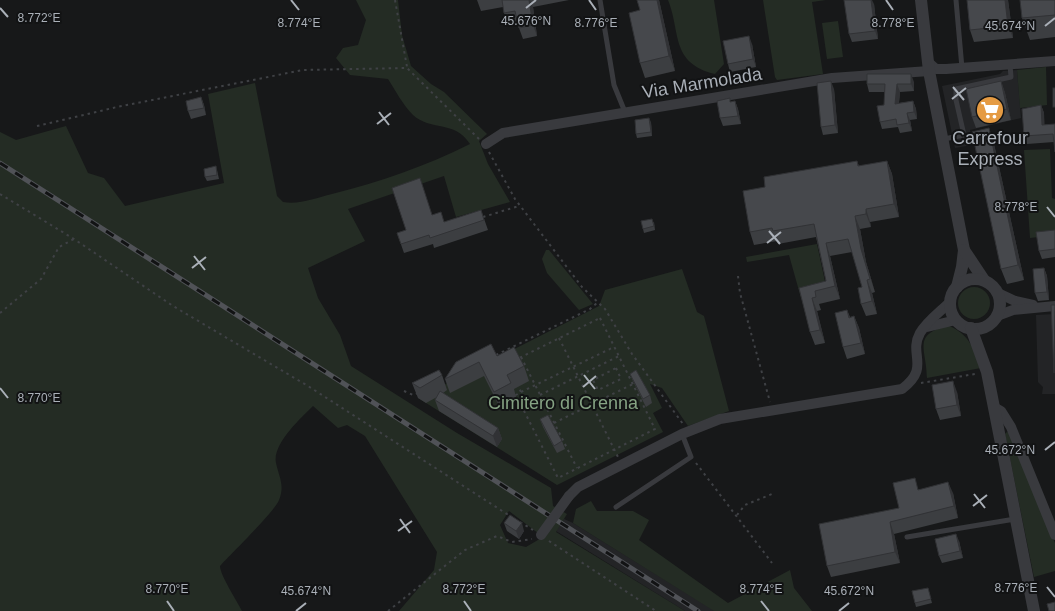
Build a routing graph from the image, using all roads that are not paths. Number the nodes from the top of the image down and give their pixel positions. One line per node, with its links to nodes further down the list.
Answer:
1 (600, 0): 9 (lane)
2 (921, 0): 8 (street)
3 (956, 0): 6 (lane)
4 (1055, 61): 5 (street)
5 (1010, 65): 6 (street); 10 (lane)
6 (962, 68): 7 (street)
7 (946, 70): 8 (street); 8 (street)
8 (929, 71): 9 (street, Via Marmolada); 10 (street)
9 (625, 112): 11 (street, Via Marmolada)
10 (942, 140): 12 (street)
11 (486, 144)
12 (964, 250): 13 (street); 14 (street)
13 (984, 280): 14 (street); 15 (street)
14 (957, 287): 16 (street)
15 (998, 292): 17 (street); 20 (street)
16 (950, 302): 19 (street); 21 (street)
17 (1039, 306): 18 (street); 20 (street)
18 (1055, 306)
19 (956, 320): 21 (street); 22 (street)
20 (993, 320): 22 (street); 23 (street)
21 (924, 328): 25 (street)
22 (971, 328): 23 (street)
23 (988, 372): 24 (street)
24 (994, 407): 27 (street); 29 (street)
25 (684, 433): 26 (lane); 28 (street, bridge)
26 (616, 507)
27 (1015, 519): 30 (lane); 31 (street)
28 (541, 535)
29 (1055, 535)
30 (907, 538)
31 (1034, 611)

